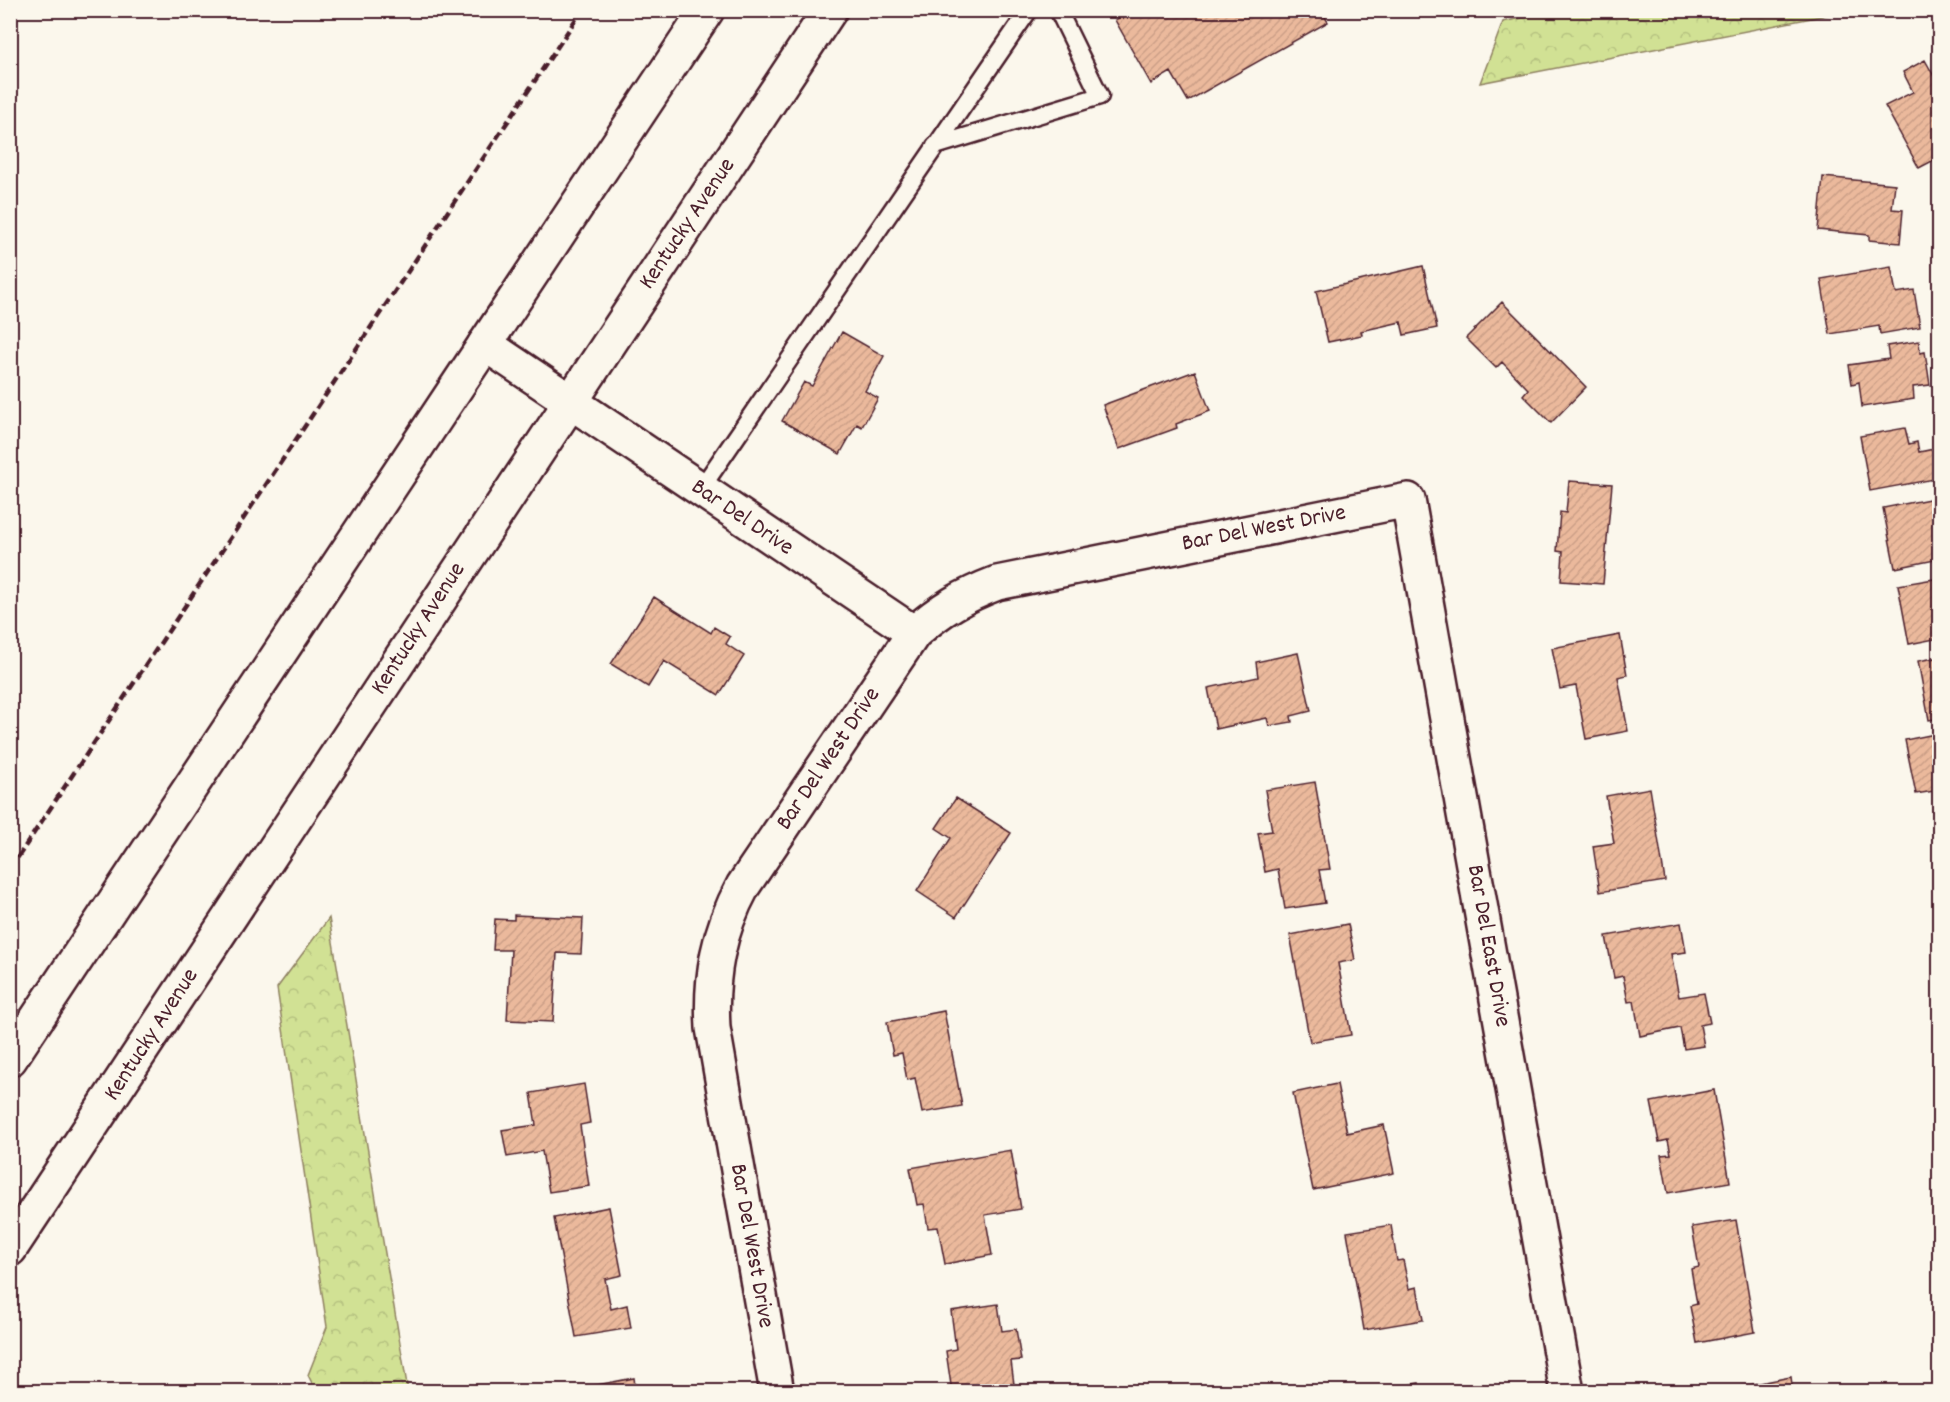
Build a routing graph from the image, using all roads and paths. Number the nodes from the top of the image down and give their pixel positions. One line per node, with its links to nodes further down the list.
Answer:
1 (707, 10): 6 (street)
2 (830, 10): 7 (street, Kentucky Avenue)
3 (1029, 10): 5 (lane)
4 (1058, 10): 5 (lane)
5 (935, 146): 8 (lane)
6 (485, 345): 7 (street); 11 (street)
7 (570, 402): 8 (street, Bar Del Drive); 12 (street, Kentucky Avenue)
8 (700, 490): 10 (street, Bar Del Drive)
9 (1408, 500): 10 (street, Bar Del West Drive); 14 (street, Bar Del East Drive)
10 (914, 633): 13 (street, Bar Del West Drive)
11 (10, 1059)
12 (10, 1249)
13 (777, 1392)
14 (1567, 1392)

